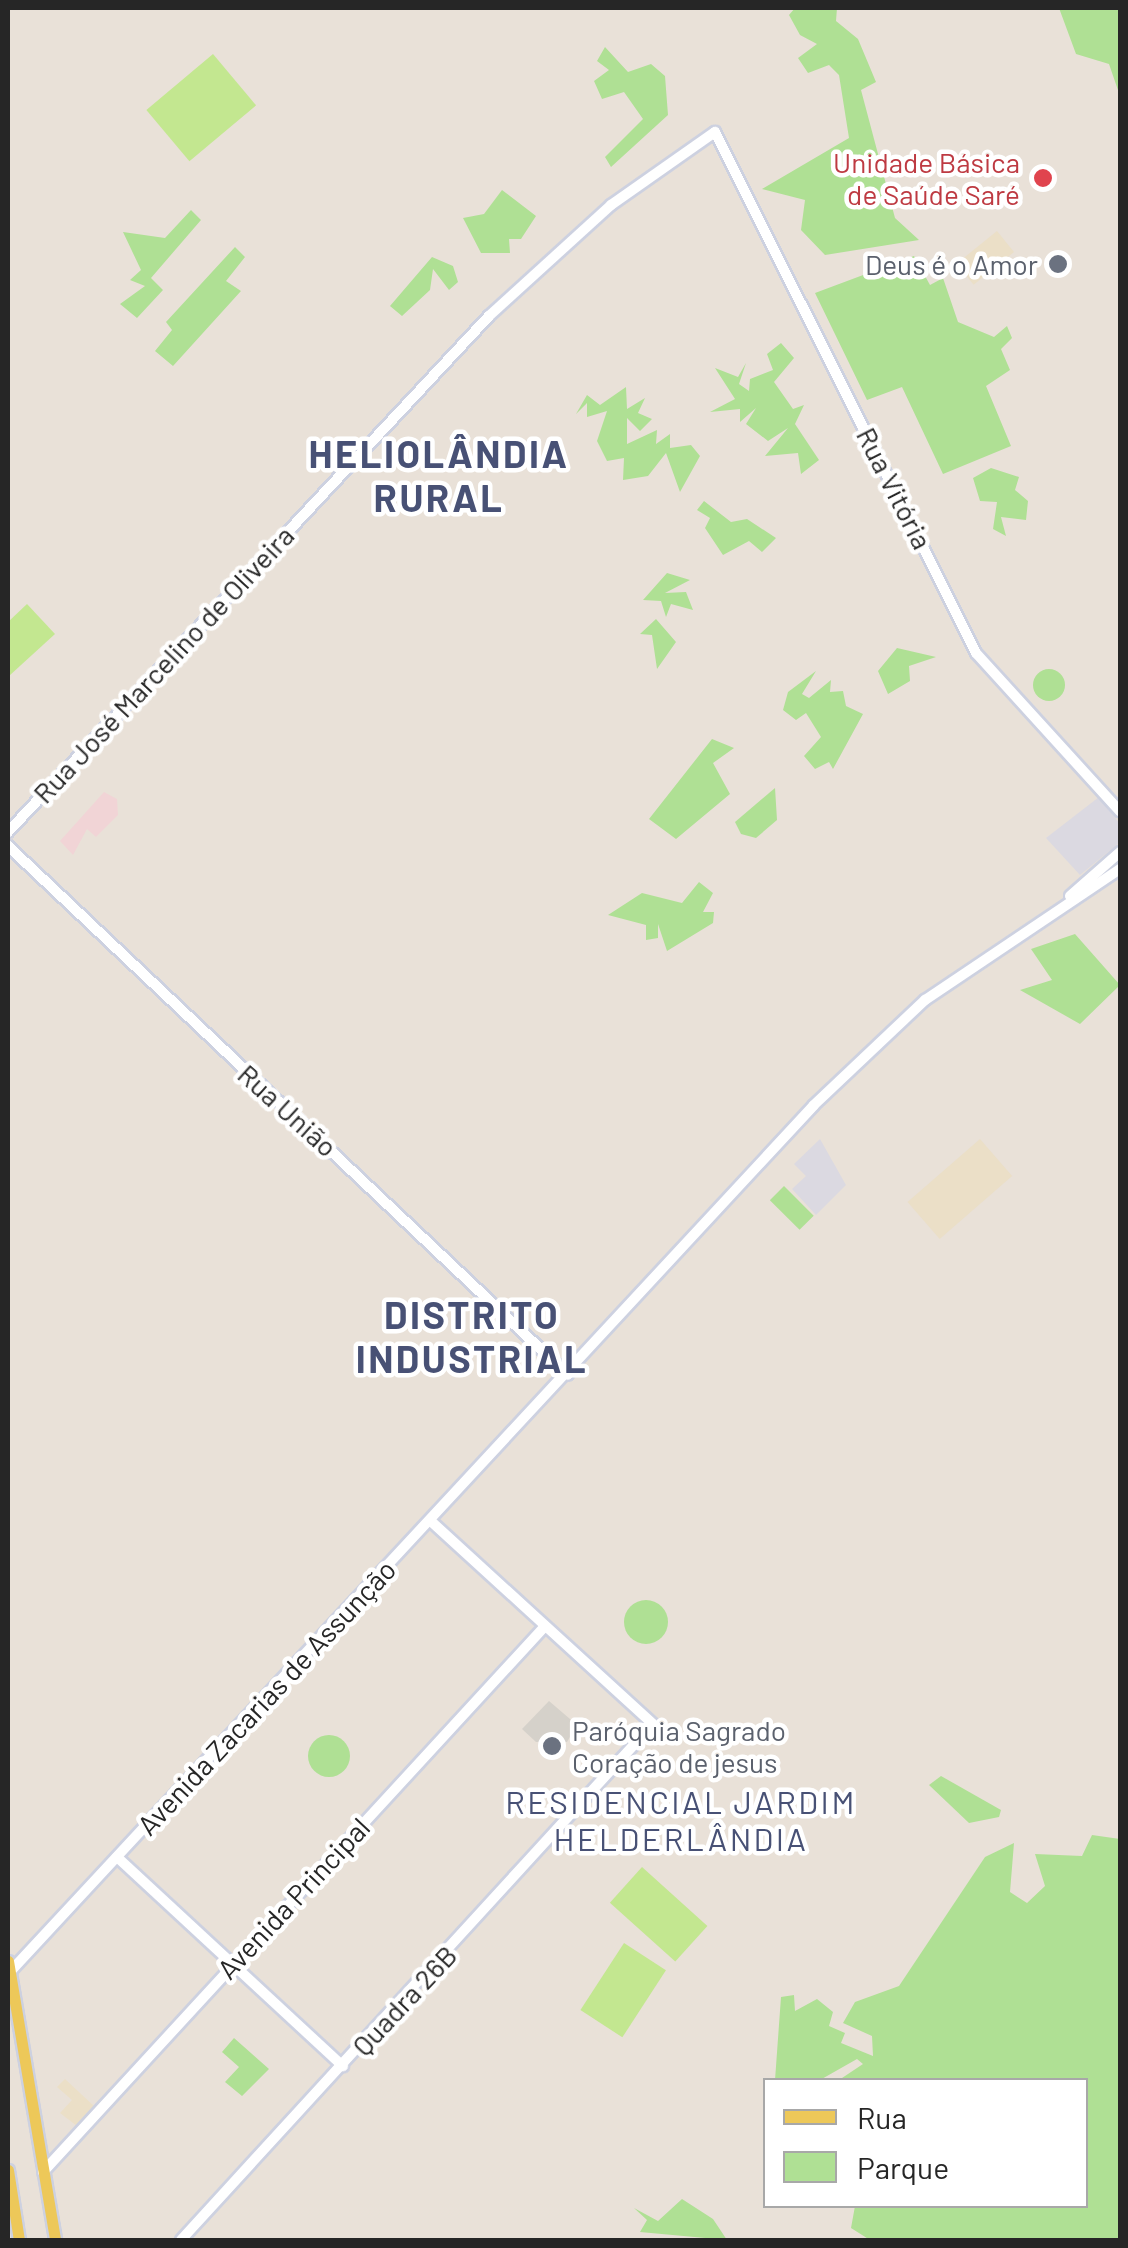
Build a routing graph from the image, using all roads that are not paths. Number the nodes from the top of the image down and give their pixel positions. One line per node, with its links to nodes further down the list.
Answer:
1 (715, 132): 2 (street, Rua Vitória); 3 (street, Rua José Marcelino de Oliveira)
2 (1120, 811)
3 (8, 832)
4 (8, 846): 8 (street, Rua União)
5 (1120, 852): 7 (street)
6 (1120, 869): 7 (street)
7 (1047, 916): 8 (street, Avenida Zacarias de Assunção)
8 (568, 1375): 9 (street, Avenida Zacarias de Assunção)
9 (431, 1521): 10 (street); 11 (street, Avenida Zacarias de Assunção)
10 (544, 1626): 12 (street, Avenida Principal); 14 (street, Quadra 26B)
11 (118, 1857): 12 (street); 13 (street, Avenida Zacarias de Assunção)
12 (233, 1961): 14 (street); 16 (street, Avenida Principal)
13 (8, 1969): 16 (main road)
14 (343, 2066): 19 (street, Quadra 26B)
15 (8, 2170): 17 (main road)
16 (44, 2172): 18 (main road)
17 (20, 2240)
18 (55, 2240)
19 (181, 2240)

